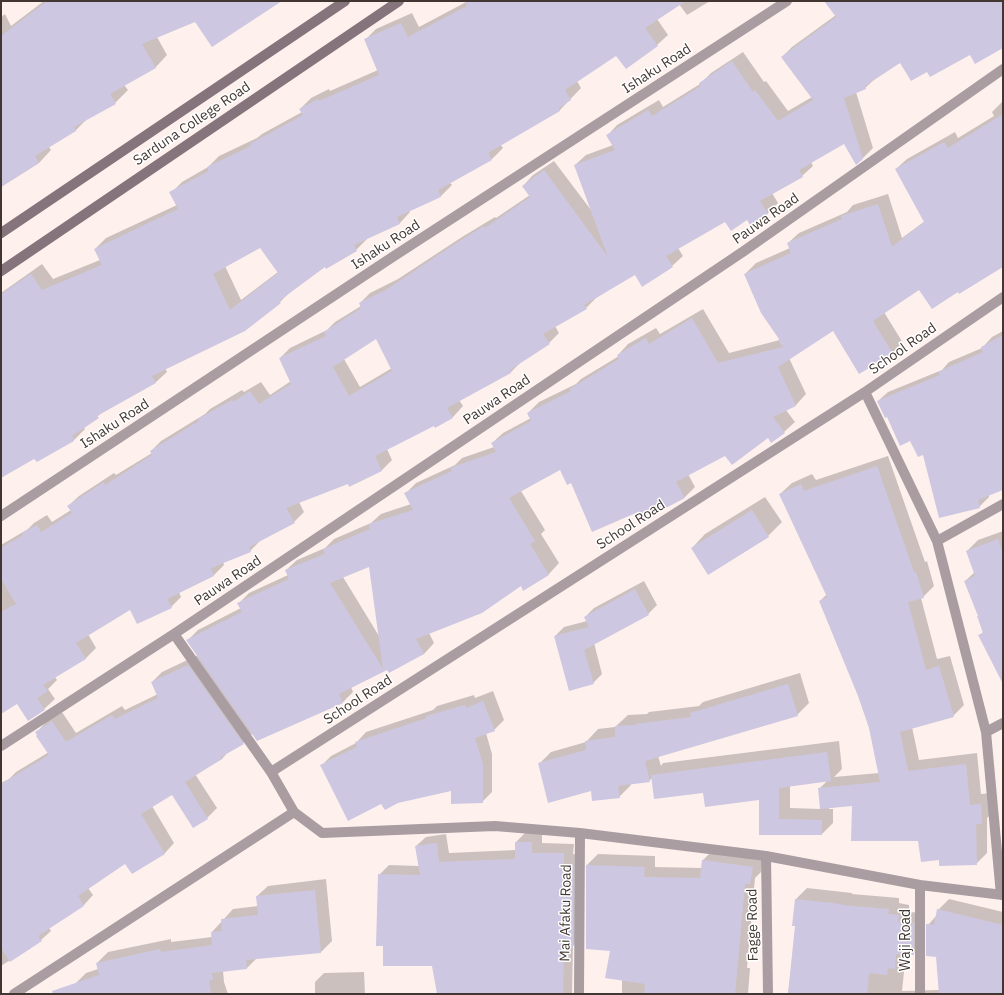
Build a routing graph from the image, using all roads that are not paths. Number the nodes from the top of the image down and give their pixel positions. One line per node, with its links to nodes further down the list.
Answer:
1 (345, 1): 5 (street, Sarduna College Road)
2 (399, 1): 6 (street, Sarduna College Road)
3 (787, 1): 10 (street, Ishaku Road)
4 (1003, 69): 12 (street, Pauwa Road)
5 (1, 233)
6 (1, 271)
7 (1003, 297): 8 (street, School Road)
8 (865, 392): 11 (street); 16 (street, School Road)
9 (1003, 504): 11 (street)
10 (1, 516)
11 (937, 541): 14 (street)
12 (174, 634): 15 (street, Pauwa Road); 16 (street)
13 (1003, 723): 14 (street)
14 (986, 732): 21 (street)
15 (1, 746)
16 (272, 772): 17 (street)
17 (294, 812): 18 (street); 22 (street)
18 (580, 833): 19 (street); 23 (street, Mai Afaku Road)
19 (766, 856): 20 (street); 24 (street, Fagge Road)
20 (920, 885): 21 (street); 25 (street, Waji Road)
21 (1002, 895)
22 (18, 993)
23 (579, 994)
24 (768, 994)
25 (920, 994)

